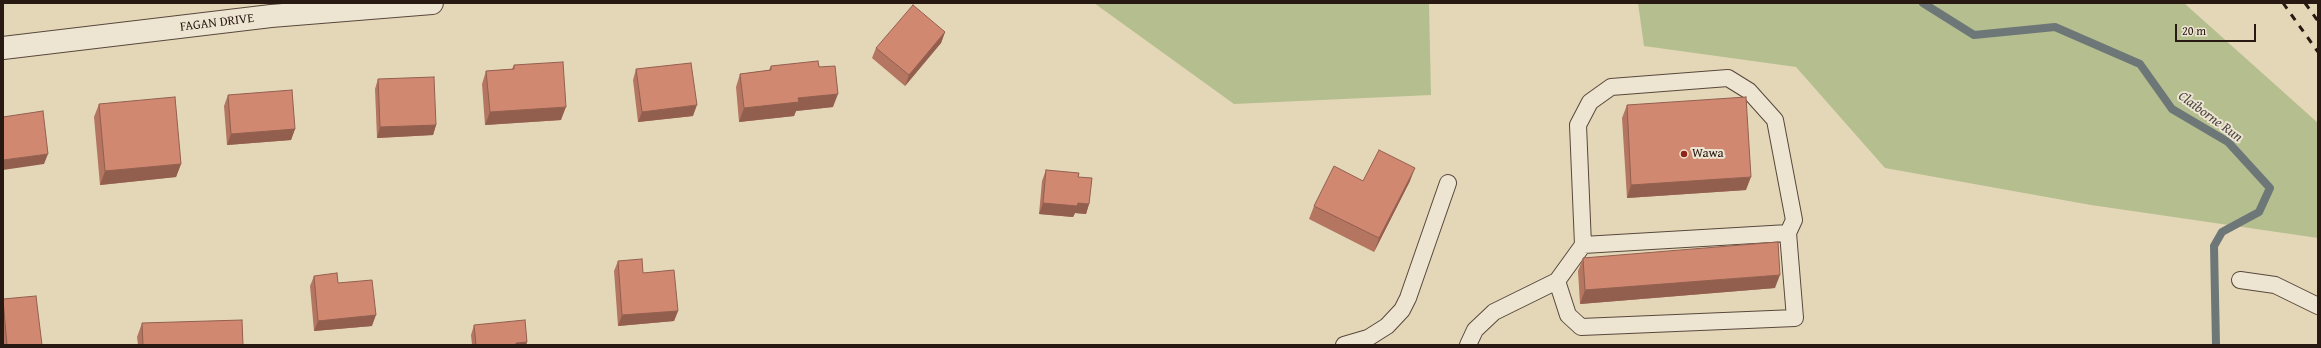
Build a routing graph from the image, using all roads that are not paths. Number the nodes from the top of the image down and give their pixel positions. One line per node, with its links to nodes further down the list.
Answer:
1 (432, 3): 2 (street, FAGAN DRIVE)
2 (367, 6): 3 (street, FAGAN DRIVE)
3 (3, 48)
4 (1448, 183): 10 (lane)
5 (1788, 233): 6 (lane); 6 (lane); 8 (lane)
6 (1583, 245): 8 (lane)
7 (2240, 280): 9 (lane)
8 (1557, 281): 11 (lane)
9 (2318, 306)
10 (1344, 345)
11 (1468, 345)

